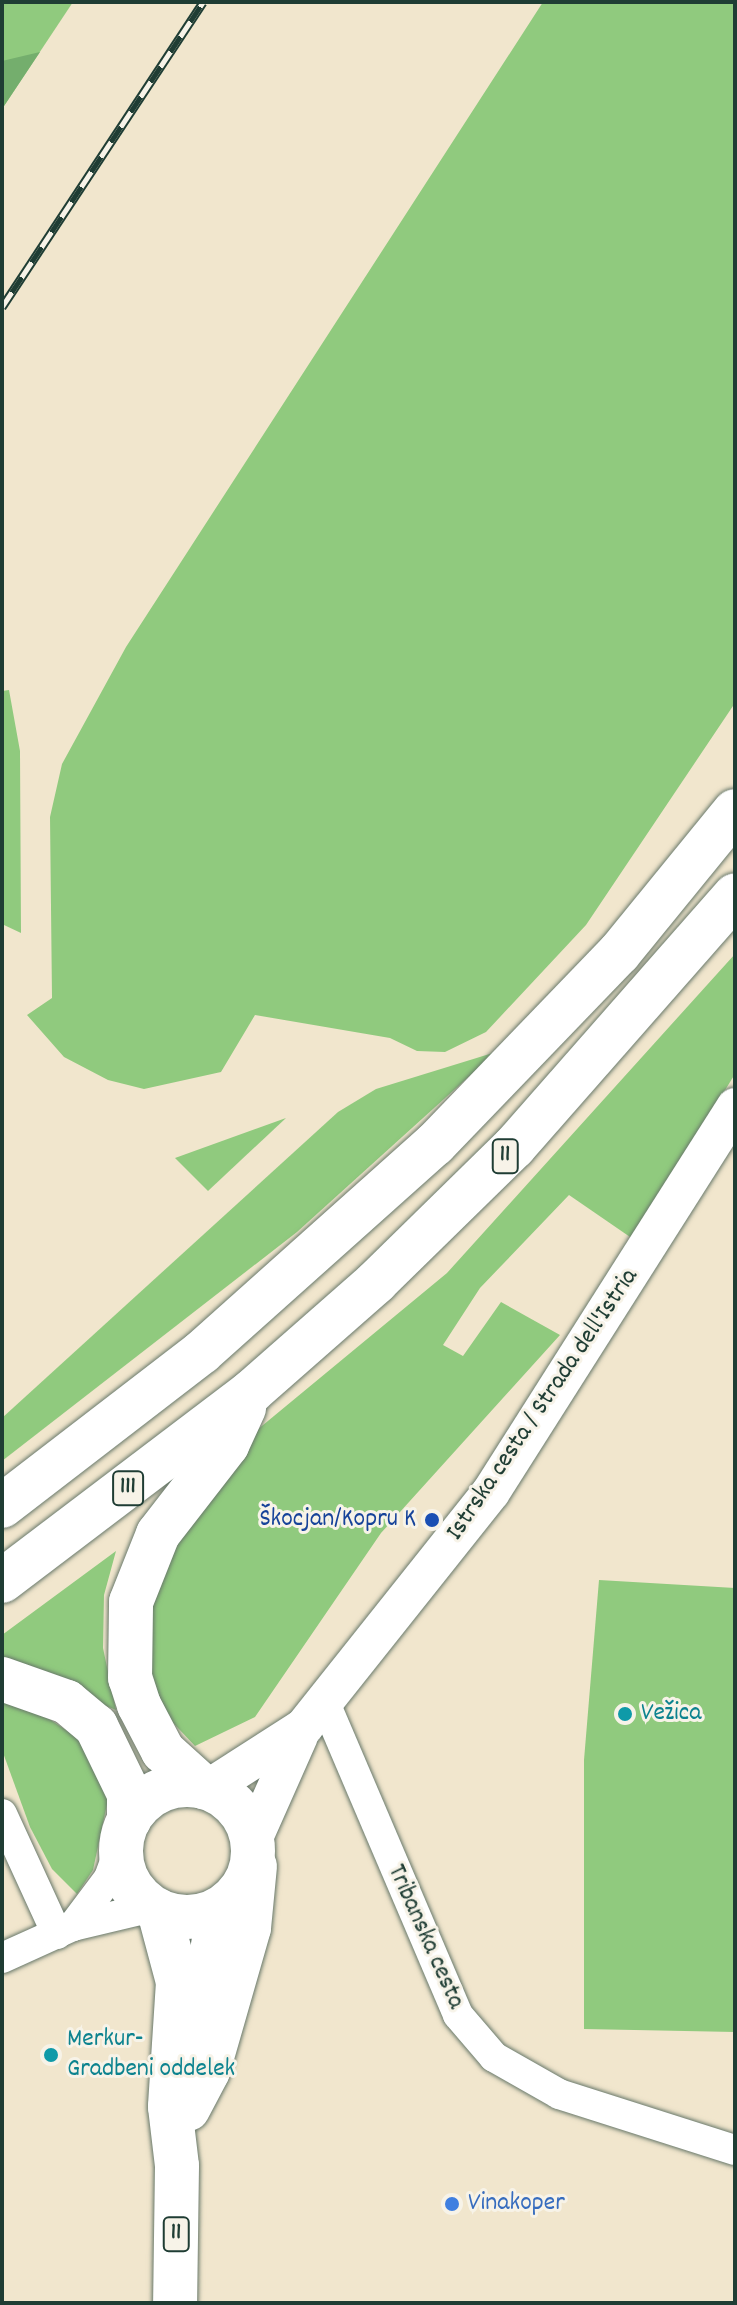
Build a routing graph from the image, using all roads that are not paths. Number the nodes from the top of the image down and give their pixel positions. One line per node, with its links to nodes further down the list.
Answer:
1 (735, 811): 5 (main road, 11)
2 (735, 895): 4 (main road, 11)
3 (735, 1107): 8 (street, Istrska cesta / Strada dell'Istria)
4 (251, 1392): 6 (main road, 111); 9 (main road)
5 (2, 1506)
6 (2, 1581)
7 (2, 1679): 11 (main road)
8 (314, 1715): 9 (street); 12 (street); 18 (street, Tribanska cesta)
9 (206, 1787): 11 (main road); 12 (main road)
10 (2, 1814): 15 (street)
11 (125, 1832): 13 (main road, 11); 15 (street)
12 (252, 1849): 14 (main road); 17 (main road)
13 (155, 1909): 14 (main road); 15 (street); 19 (main road, 11)
14 (219, 1909): 17 (main road, 11)
15 (65, 1930): 16 (street)
16 (2, 1958)
17 (188, 2109): 19 (main road, 11)
18 (735, 2150)
19 (177, 2166): 20 (main road, 11)
20 (175, 2303)

